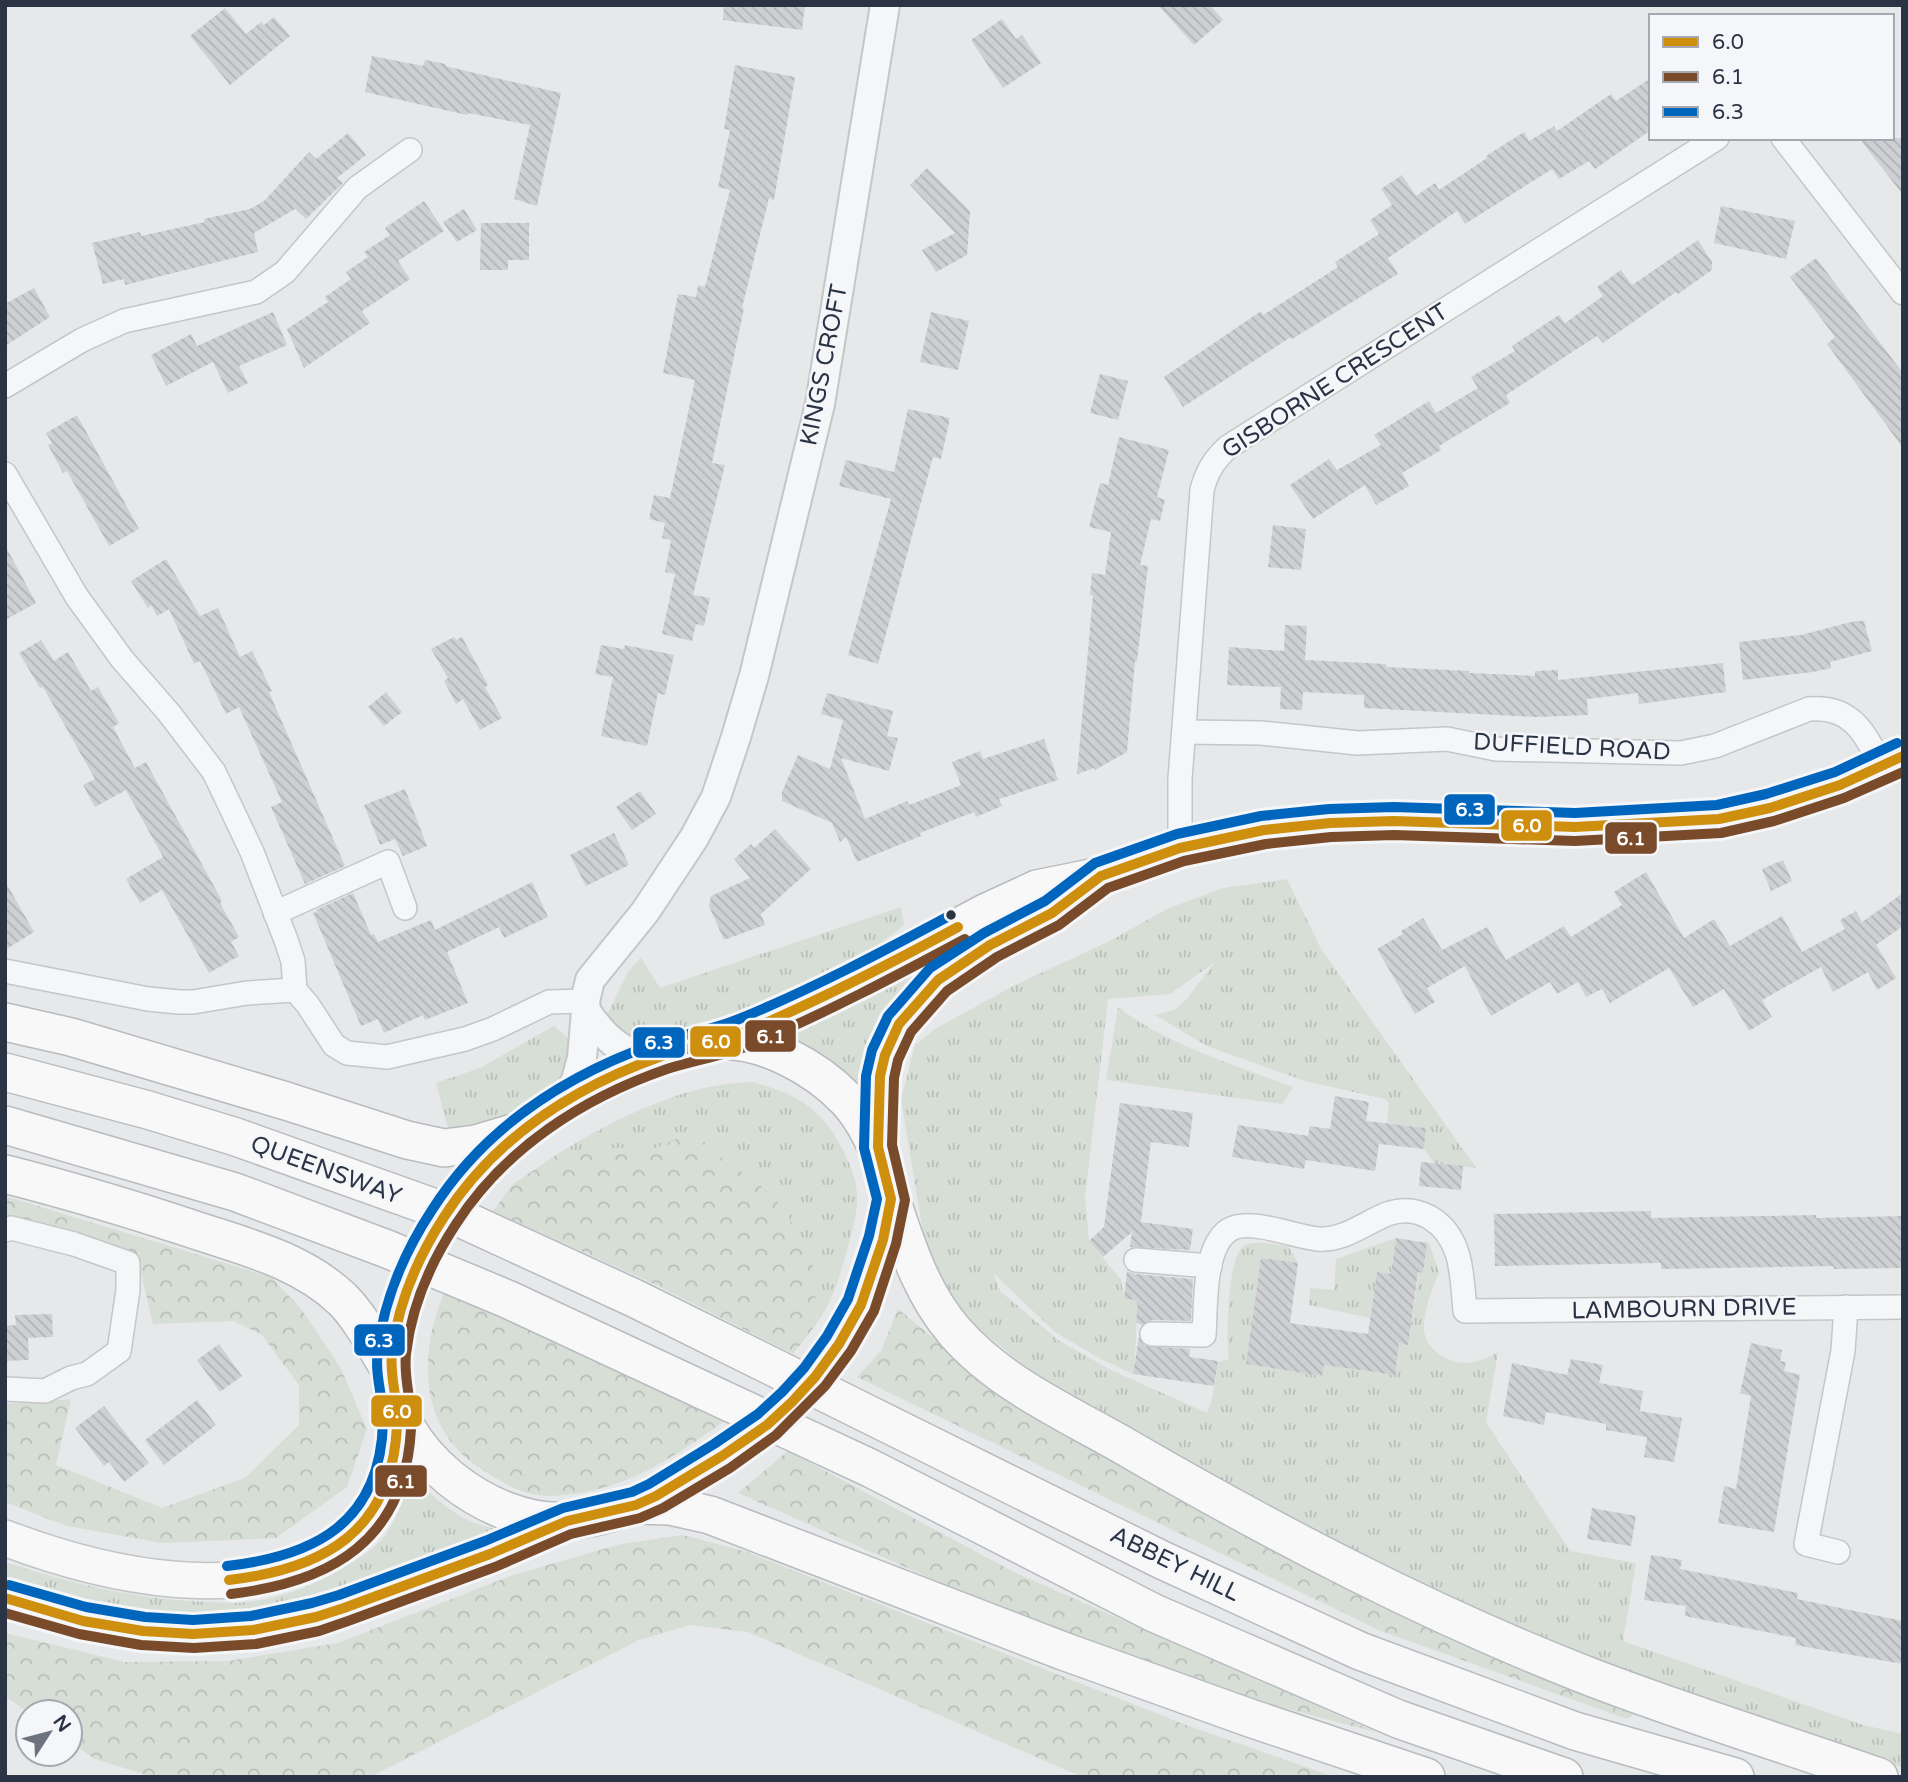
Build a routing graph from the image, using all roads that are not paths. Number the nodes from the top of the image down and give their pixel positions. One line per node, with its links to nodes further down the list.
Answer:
1 (885, 5): 16 (street, KINGS CROFT)
2 (1714, 140): 8 (street, GISBORNE CRESCENT)
3 (1785, 140): 5 (street)
4 (410, 150): 6 (street)
5 (1903, 293)
6 (5, 386)
7 (5, 474): 13 (street)
8 (1184, 732): 9 (street, DUFFIELD ROAD); 10 (street, GISBORNE CRESCENT)
9 (1892, 761): 10 (highway, DUFFIELD ROAD)
10 (1180, 848): 11 (highway, DUFFIELD ROAD)
11 (1101, 876): 18 (highway, DUFFIELD ROAD); 24 (highway, DUFFIELD ROAD)
12 (405, 908): 13 (street)
13 (275, 913): 15 (street)
14 (5, 971): 15 (street)
15 (295, 990): 16 (street)
16 (585, 1006): 19 (street); 21 (street, KINGS CROFT)
17 (5, 1022): 23 (highway)
18 (719, 1041): 19 (highway); 24 (highway)
19 (651, 1060): 21 (highway)
20 (5, 1072): 30 (highway, QUEENSWAY)
21 (565, 1101): 23 (highway)
22 (5, 1125): 42 (highway, ABBEY HILL)
23 (517, 1132): 34 (highway, bridge)
24 (878, 1147): 26 (highway)
25 (5, 1174): 34 (highway)
26 (891, 1199): 36 (highway, bridge); 44 (highway)
27 (5, 1230): 35 (street)
28 (1136, 1260): 29 (street)
29 (1209, 1266): 31 (street, LAMBOURN DRIVE); 33 (street)
30 (636, 1299): 43 (highway, ABBEY HILL)
31 (1846, 1307): 32 (street, LAMBOURN DRIVE); 39 (street)
32 (1903, 1307)
33 (1152, 1334)
34 (393, 1386): 37 (highway); 38 (main road)
35 (5, 1389)
36 (636, 1505): 37 (highway); 41 (highway)
37 (567, 1521): 40 (main road)
38 (5, 1538)
39 (1838, 1552)
40 (5, 1598)
41 (1426, 1777)
42 (1564, 1777)
43 (1735, 1777)
44 (1879, 1777)

